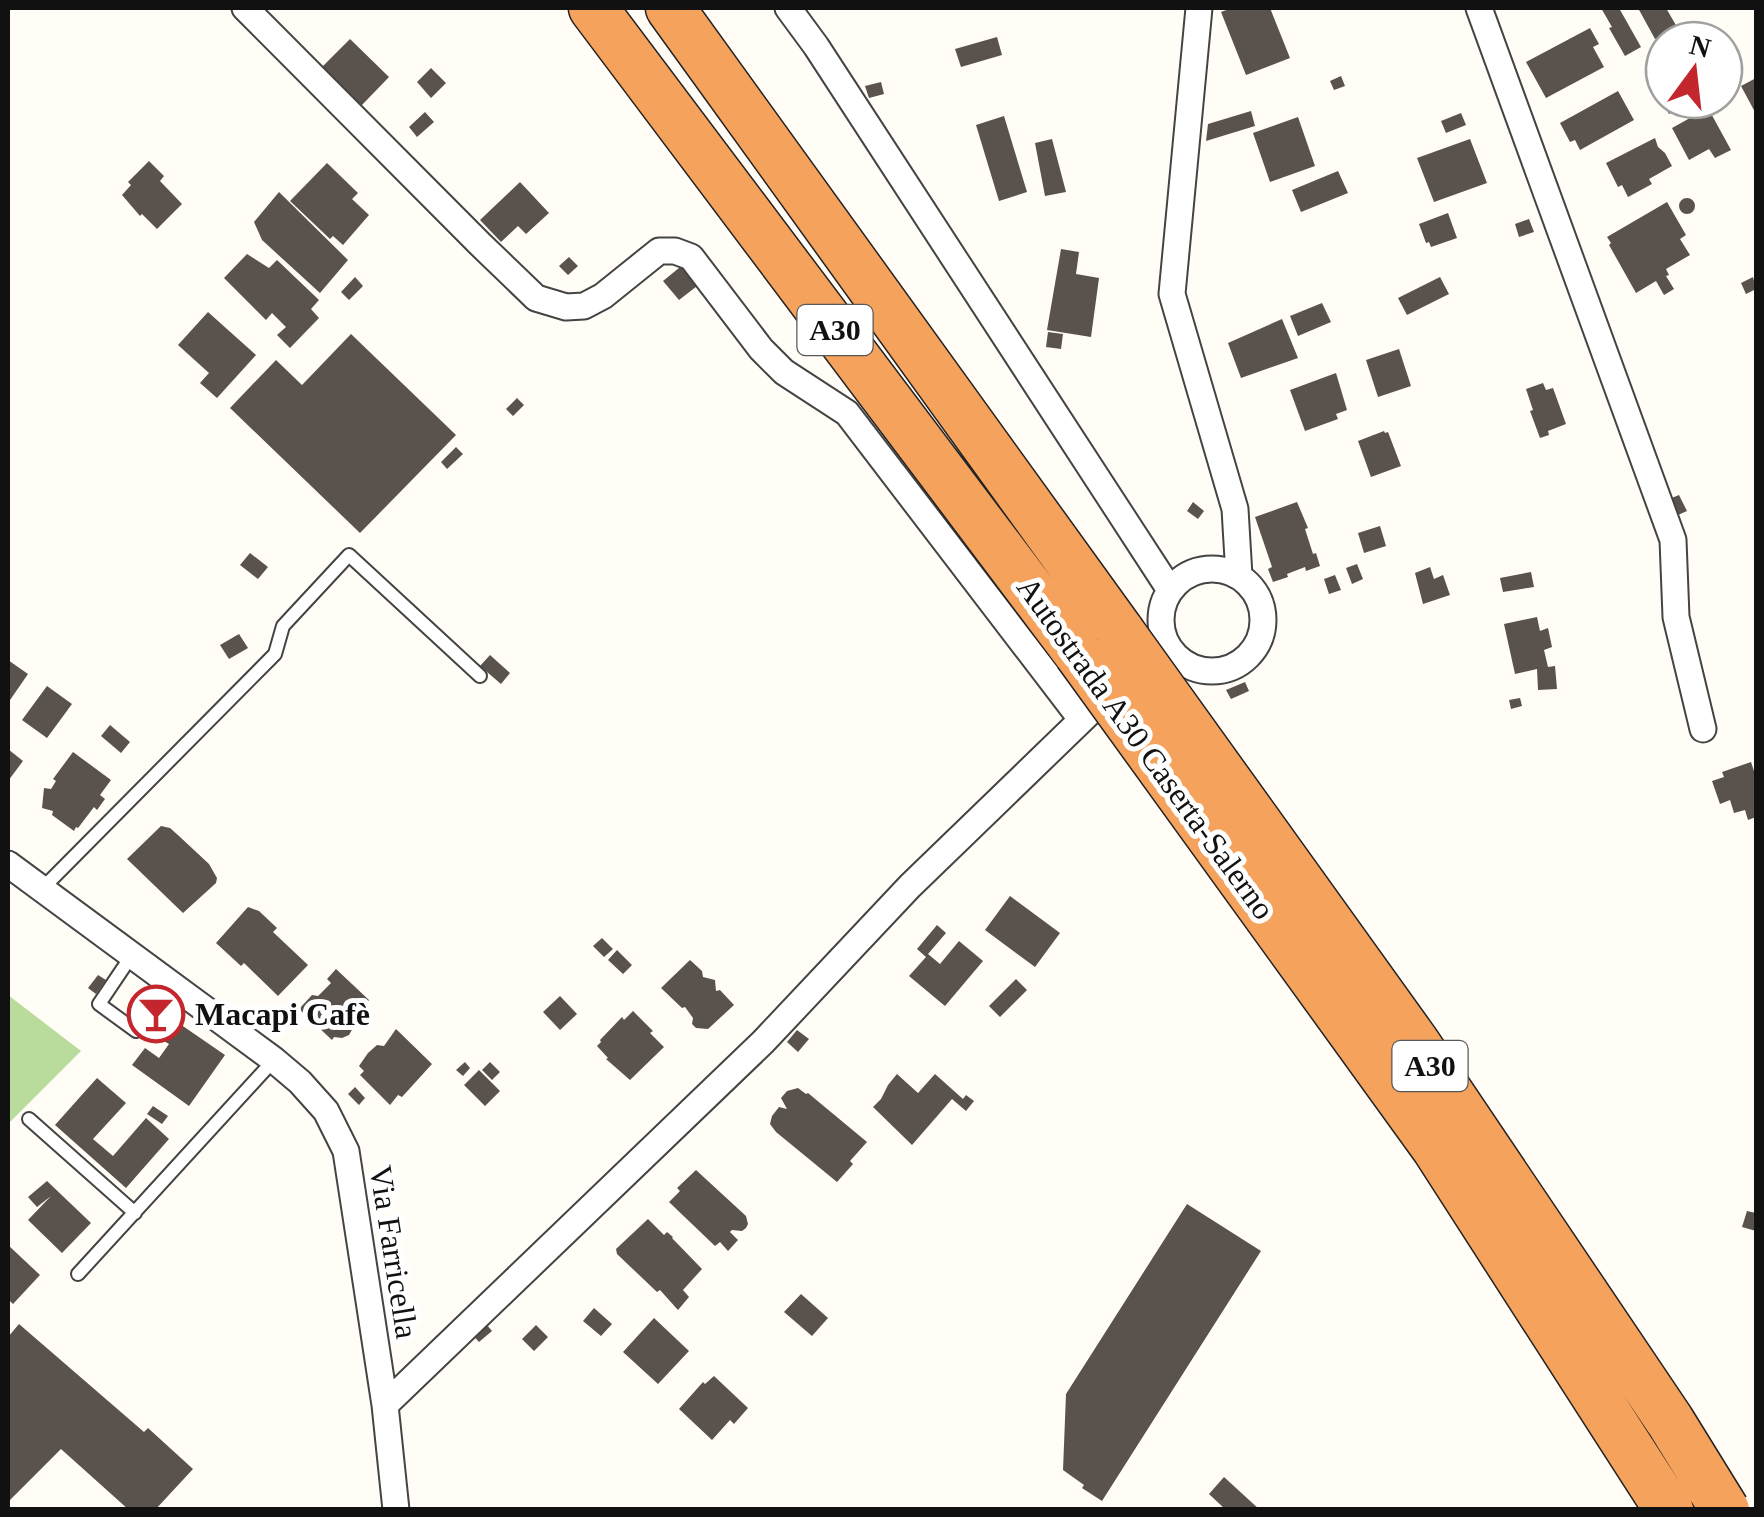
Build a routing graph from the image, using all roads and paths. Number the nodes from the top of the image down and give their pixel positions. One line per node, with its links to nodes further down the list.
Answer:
1 (245, 8): 11 (street)
2 (593, 8): 23 (highway, Autostrada A30 Caserta-Salerno / A30, bridge)
3 (670, 8): 24 (highway, Autostrada A30 Caserta-Salerno / A30, bridge)
4 (788, 8): 8 (street)
5 (1198, 8): 7 (street)
6 (1478, 8): 12 (street)
7 (1240, 576): 8 (street); 9 (street)
8 (1170, 590): 9 (street)
9 (1171, 650): 11 (street)
10 (480, 676): 14 (lane)
11 (1081, 719): 21 (street)
12 (1703, 729)
13 (8, 864): 14 (street, Via Farricella)
14 (42, 889): 15 (street, Via Farricella)
15 (132, 955): 16 (lane); 17 (street, Via Farricella)
16 (136, 1031)
17 (274, 1060): 19 (lane); 21 (street, Via Farricella)
18 (30, 1118): 19 (lane)
19 (135, 1213): 20 (lane)
20 (78, 1274)
21 (384, 1405): 22 (street, Via Farricella)
22 (396, 1510)
23 (1669, 1510)
24 (1725, 1510)

